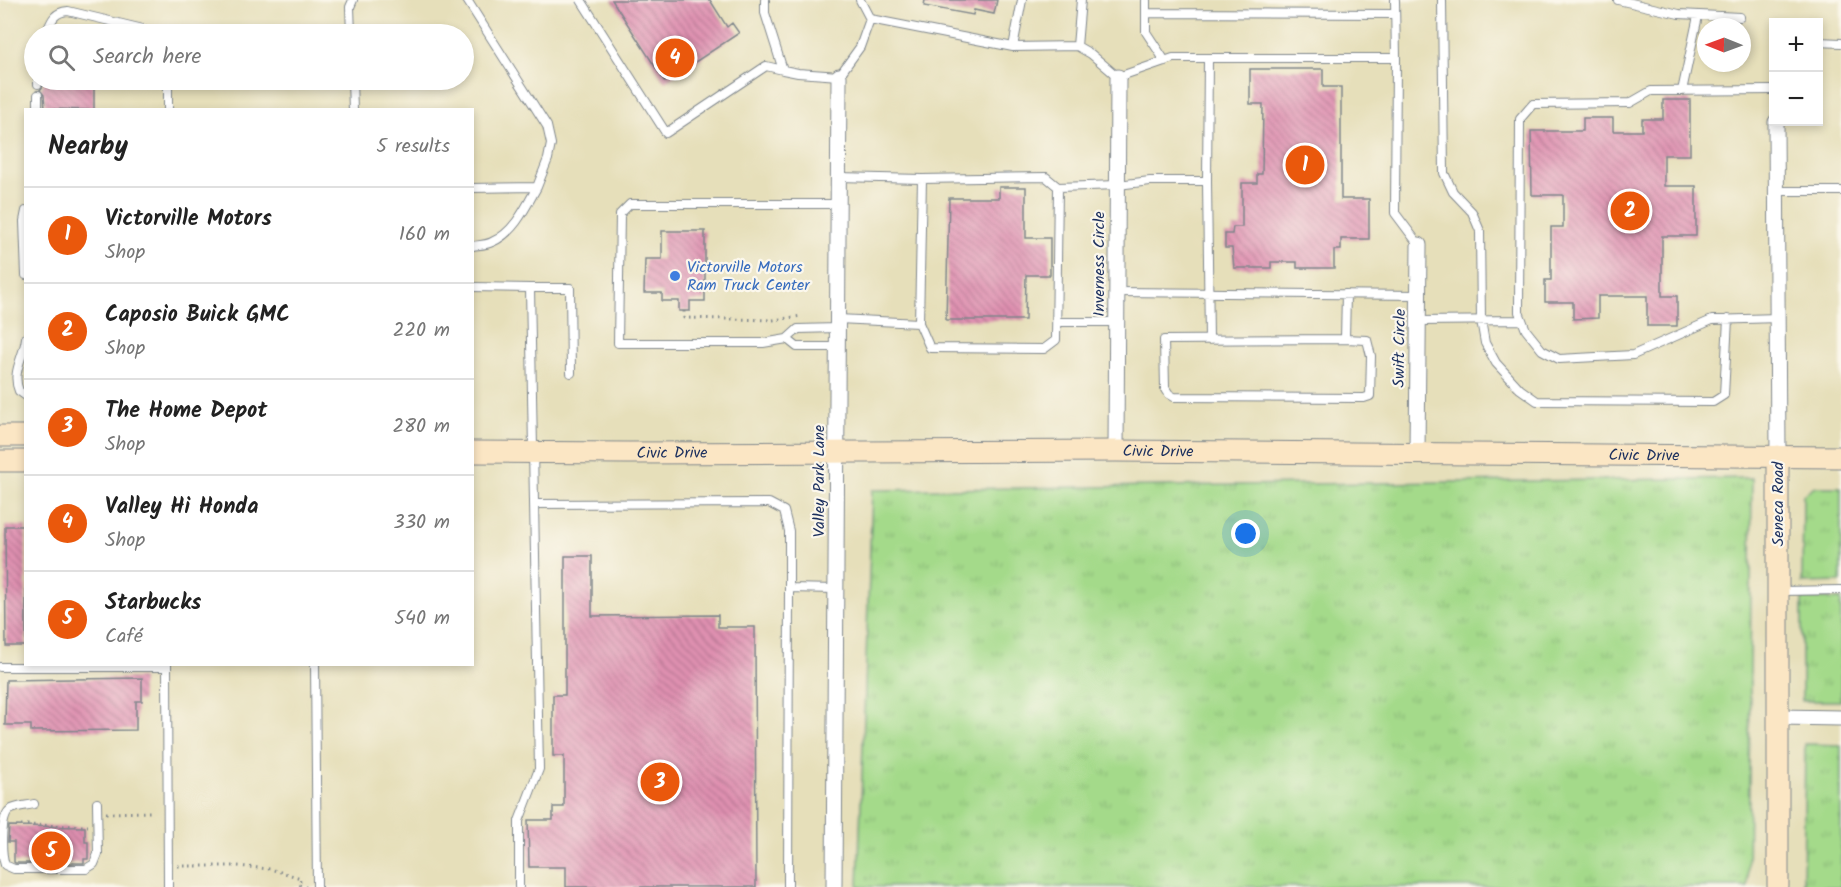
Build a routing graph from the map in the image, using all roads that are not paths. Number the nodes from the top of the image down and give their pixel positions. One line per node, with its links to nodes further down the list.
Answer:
1 (353, 0): 21 (lane)
2 (467, 0): 45 (lane)
3 (580, 0): 29 (lane)
4 (756, 0): 13 (lane)
5 (765, 0): 13 (lane)
6 (860, 0): 18 (lane)
7 (1022, 0): 25 (lane)
8 (1081, 0): 24 (lane)
9 (1146, 0): 14 (lane)
10 (1395, 0): 15 (lane)
11 (1442, 0): 61 (lane)
12 (1618, 0): 16 (lane)
13 (765, 13): 29 (lane)
14 (1146, 13): 15 (lane); 28 (lane)
15 (1395, 14): 27 (lane)
16 (1698, 16): 17 (lane); 35 (lane)
17 (1740, 17)
18 (870, 19): 25 (lane); 30 (lane)
19 (51, 24): 20 (lane)
20 (122, 24)
21 (351, 24)
22 (1823, 42): 23 (lane)
23 (1841, 43)
24 (1077, 46): 25 (lane); 31 (lane)
25 (1013, 47)
26 (1208, 58): 27 (lane); 28 (lane); 43 (lane)
27 (1396, 58): 51 (lane)
28 (1165, 61): 31 (lane)
29 (783, 70): 30 (lane)
30 (839, 76): 41 (street, Valley Park Lane)
31 (1118, 77): 44 (street, Inverness Circle)
32 (168, 90): 38 (lane)
33 (352, 90): 39 (lane)
34 (1769, 90): 35 (lane)
35 (1682, 91): 62 (lane)
36 (38, 95): 37 (lane)
37 (39, 108)
38 (168, 108)
39 (353, 108)
40 (1776, 126): 48 (street, Seneca Road)
41 (838, 177): 42 (lane); 50 (street, Valley Park Lane)
42 (922, 178): 46 (lane); 66 (lane)
43 (1207, 181): 44 (lane); 56 (lane)
44 (1118, 185): 46 (lane); 55 (street, Inverness Circle)
45 (537, 187): 47 (lane); 52 (lane)
46 (1058, 187): 64 (lane)
47 (474, 188)
48 (1777, 191): 49 (lane); 59 (street, Seneca Road)
49 (1841, 191)
50 (838, 204): 67 (street, Valley Park Lane); 68 (lane)
51 (1419, 245): 58 (street, Swift Circle)
52 (474, 246)
53 (474, 287): 54 (lane)
54 (530, 288): 73 (lane); 80 (lane)
55 (1117, 292): 56 (lane); 65 (street, Inverness Circle)
56 (1208, 293): 57 (lane); 70 (lane)
57 (1346, 294): 58 (lane); 69 (lane)
58 (1419, 295): 63 (street, Swift Circle)
59 (1778, 318): 60 (lane); 82 (street, Seneca Road)
60 (1728, 319): 61 (lane); 62 (lane)
61 (1481, 320): 62 (lane); 63 (lane)
62 (1522, 320)
63 (1418, 321): 79 (street, Swift Circle)
64 (1057, 322): 65 (lane); 66 (lane)
65 (1117, 322): 77 (street, Inverness Circle)
66 (919, 323): 67 (lane)
67 (838, 324): 68 (lane); 71 (street, Valley Park Lane)
68 (787, 339): 71 (lane)
69 (1345, 339): 70 (lane); 70 (lane)
70 (1209, 340)
71 (838, 347): 81 (street, Valley Park Lane)
72 (24, 348): 74 (lane)
73 (571, 373)
74 (24, 395)
75 (0, 436): 76 (street)
76 (24, 436)
77 (1116, 451): 79 (street, Civic Drive); 81 (street, Civic Drive)
78 (474, 452): 80 (street, Civic Drive)
79 (1417, 452): 82 (street, Civic Drive)
80 (533, 453): 81 (street, Civic Drive); 86 (lane)
81 (837, 453): 88 (street, Valley Park Lane)
82 (1778, 456): 83 (street, Civic Drive); 90 (street, Seneca Road)
83 (1841, 457)
84 (0, 461): 85 (street)
85 (24, 461)
86 (535, 504): 87 (lane); 100 (lane)
87 (789, 588): 88 (lane); 101 (lane)
88 (836, 589): 102 (street, Valley Park Lane)
89 (1841, 590): 90 (lane)
90 (1778, 591): 94 (street, Seneca Road)
91 (0, 666): 92 (lane)
92 (167, 666): 98 (lane)
93 (315, 666): 99 (lane)
94 (1778, 717): 95 (street); 103 (street, Seneca Road)
95 (1841, 718)
96 (97, 802): 97 (lane)
97 (34, 804)
98 (168, 887)
99 (317, 887)
100 (519, 887)
101 (788, 887)
102 (834, 887)
103 (1778, 887)

